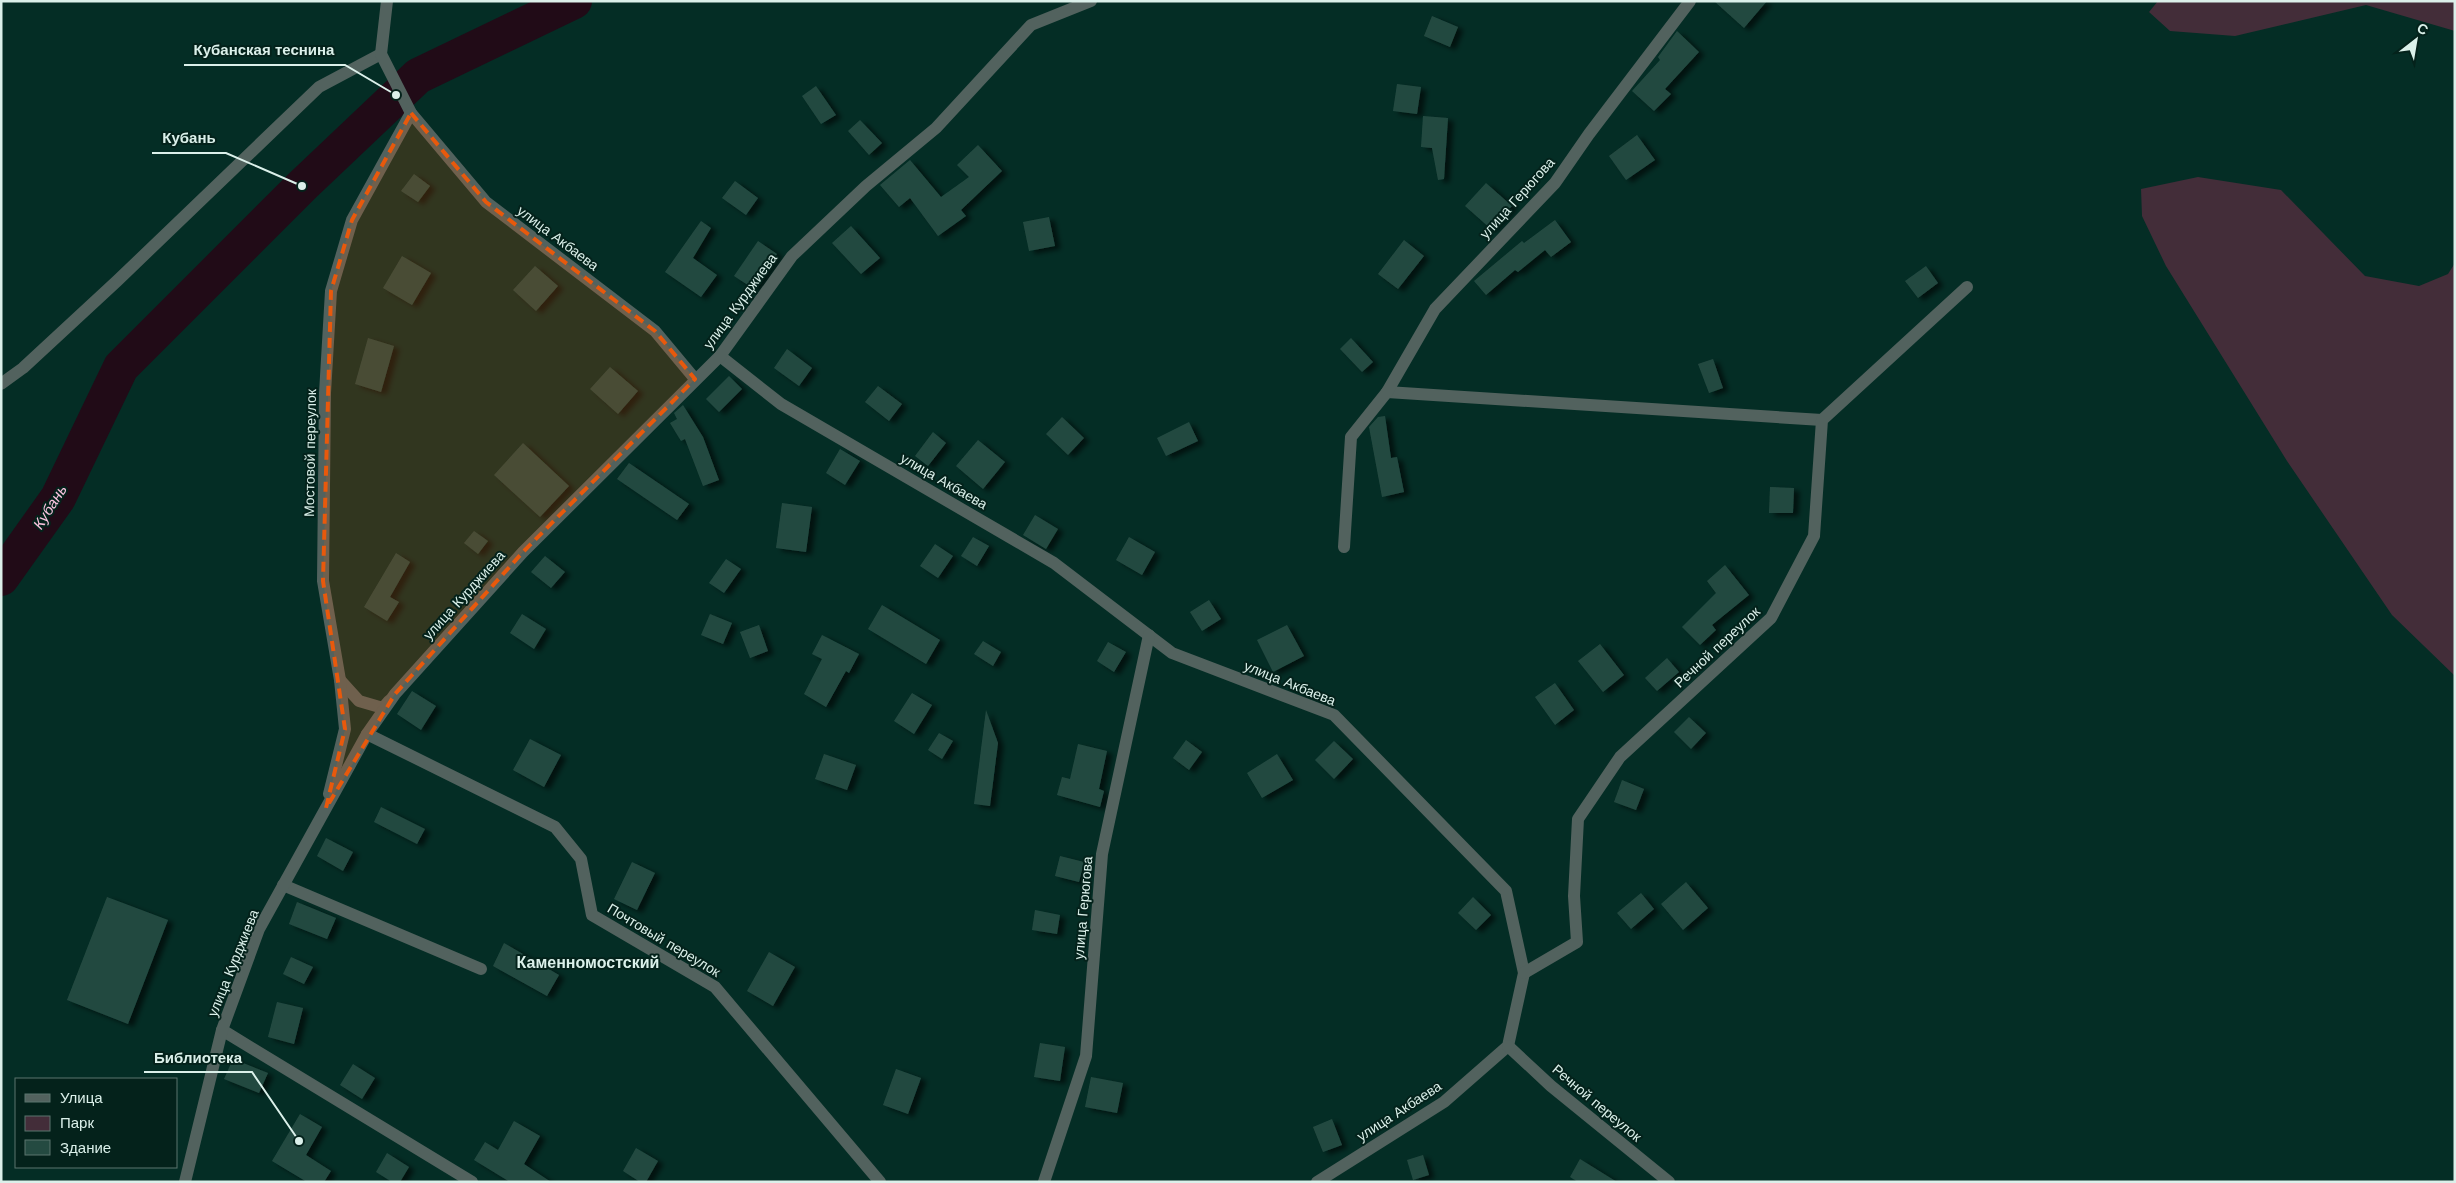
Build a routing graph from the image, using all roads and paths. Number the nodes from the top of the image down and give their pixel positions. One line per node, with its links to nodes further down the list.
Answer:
1 (387, 1): 4 (street)
2 (1090, 1): 7 (street, улица Курджиева)
3 (1690, 1): 10 (street, улица Герюгова)
4 (381, 54): 5 (street, улица Акбаева); 9 (street)
5 (411, 113): 8 (street, улица Акбаева); 14 (street, Мостовой переулок)
6 (1967, 287): 11 (street)
7 (720, 356): 8 (street, улица Курджиева); 13 (street, улица Акбаева)
8 (695, 379): 15 (street, улица Курджиева)
9 (1, 384)
10 (1387, 392): 11 (street); 12 (street, улица Герюгова)
11 (1822, 420): 20 (street, Речной переулок)
12 (1344, 547)
13 (1149, 635): 20 (street, улица Акбаева); 26 (street, улица Герюгова)
14 (340, 680): 15 (street, улица Курджиева); 17 (street, Мостовой переулок)
15 (395, 694): 16 (street, улица Курджиева)
16 (367, 734): 17 (street, улица Курджиева); 25 (street, Почтовый переулок)
17 (326, 808): 18 (street, улица Курджиева)
18 (283, 885): 19 (street); 21 (street, улица Курджиева)
19 (481, 969)
20 (1524, 973): 22 (street, улица Акбаева)
21 (222, 1030): 23 (street, улица Курджиева); 24 (street)
22 (1508, 1046): 27 (street, улица Акбаева); 28 (street, Речной переулок)
23 (185, 1182)
24 (472, 1182)
25 (880, 1182)
26 (1044, 1182)
27 (1317, 1182)
28 (1669, 1182)

